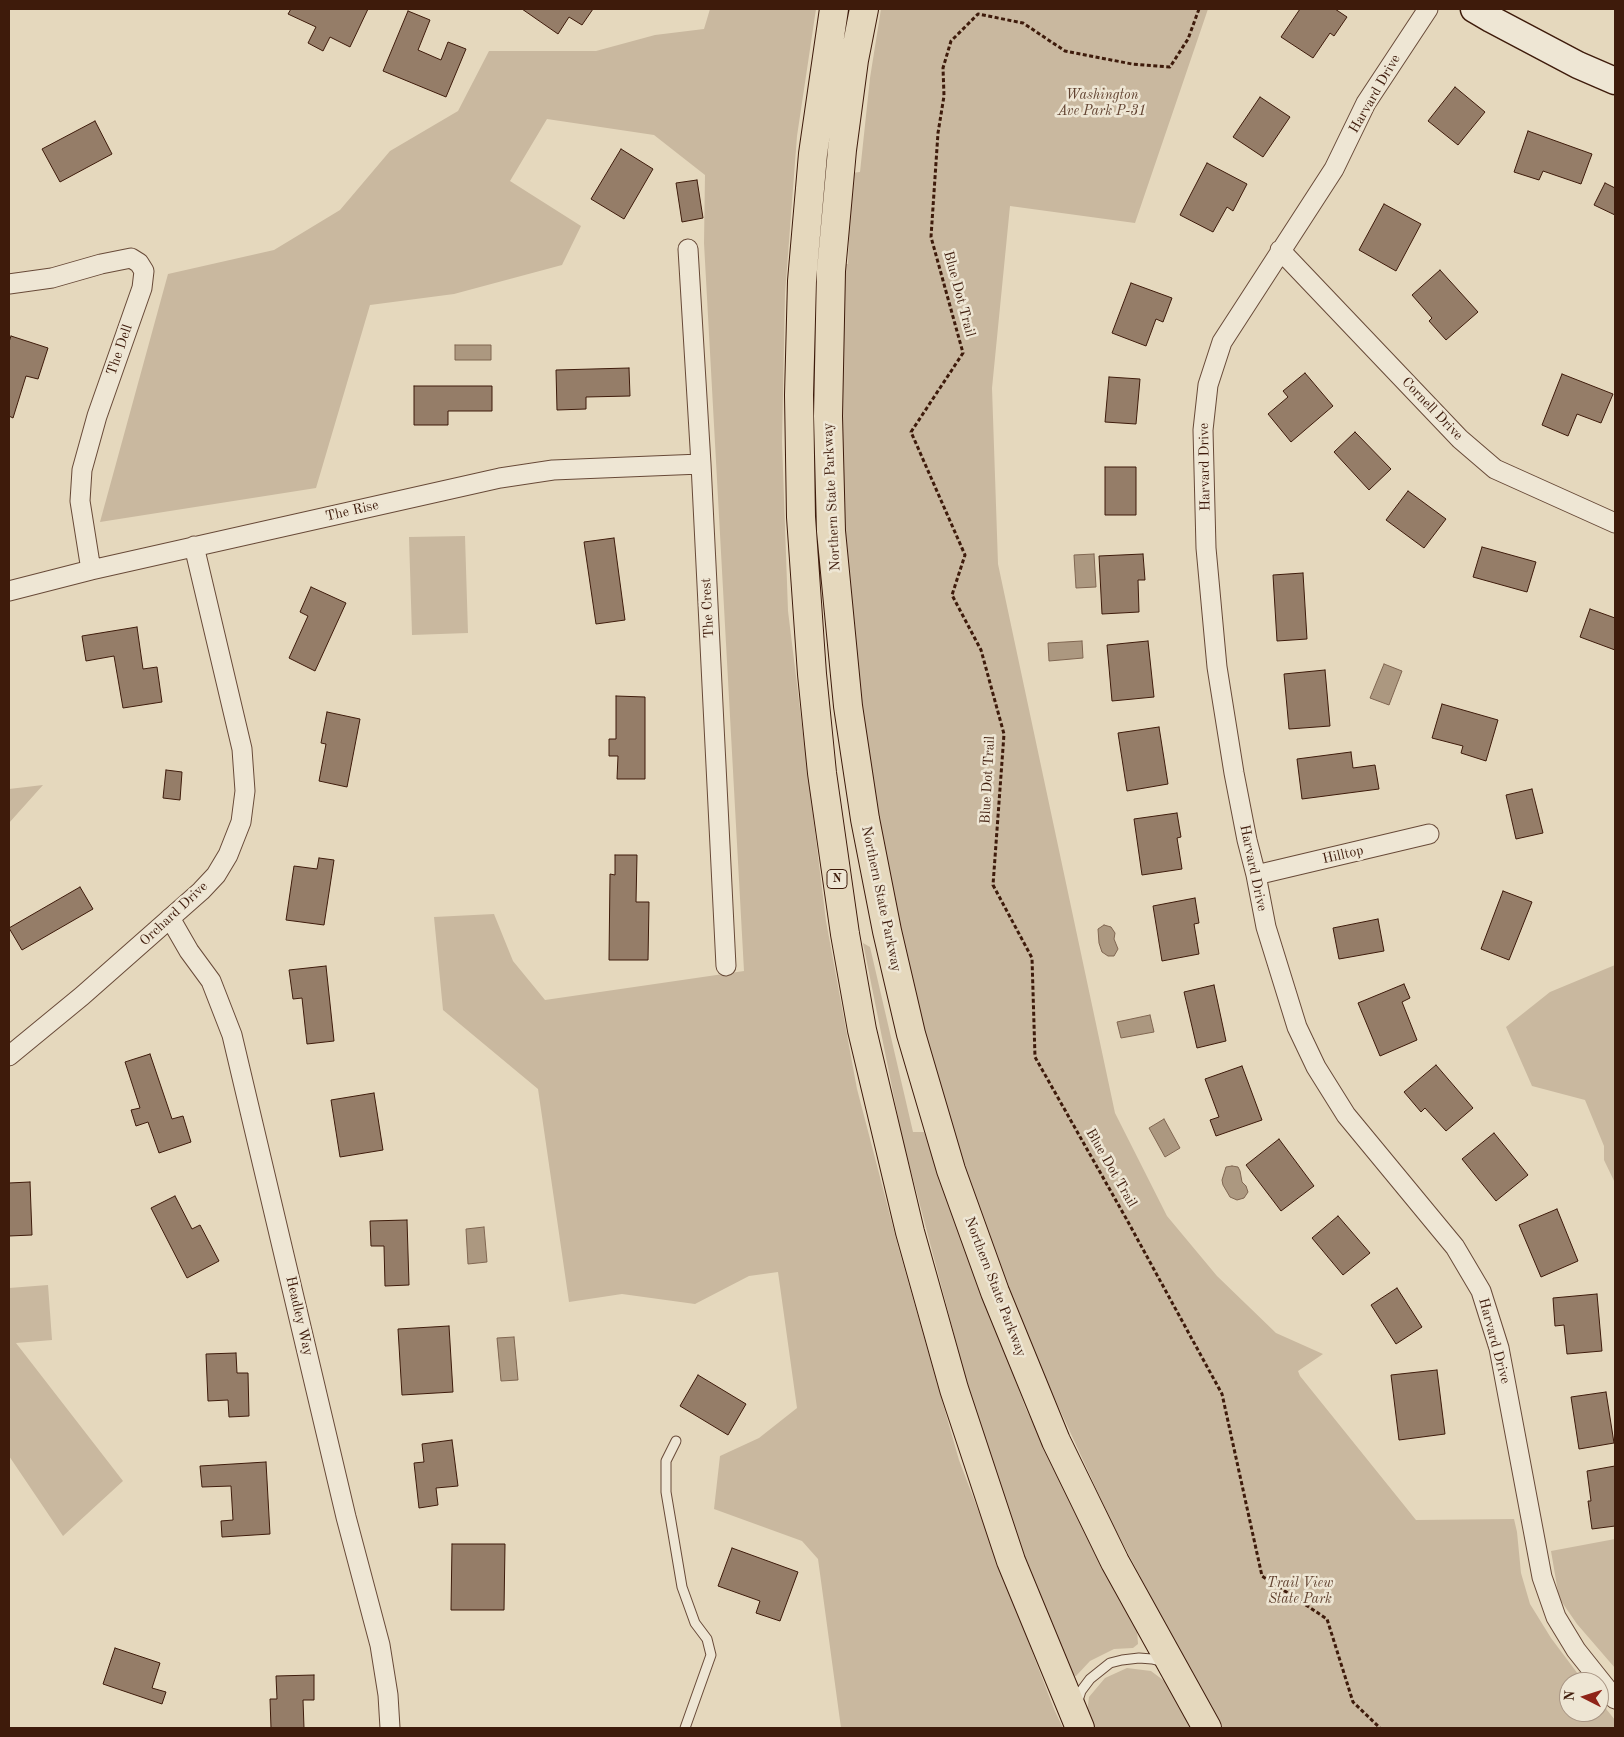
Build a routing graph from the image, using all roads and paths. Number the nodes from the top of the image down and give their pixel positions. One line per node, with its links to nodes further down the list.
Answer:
1 (834, 9): 23 (highway, Northern State Parkway / N)
2 (864, 9): 21 (highway, Northern State Parkway)
3 (1198, 9): 27 (path, Blue Dot Trail)
4 (1428, 9): 8 (street, Harvard Drive)
5 (1474, 9): 6 (main road)
6 (1615, 81)
7 (688, 249): 10 (street, The Crest)
8 (1280, 250): 11 (street, Cornell Drive); 16 (street, Harvard Drive)
9 (9, 284): 13 (street, The Dell)
10 (701, 464): 12 (street, The Rise); 18 (street, The Crest)
11 (1615, 523)
12 (194, 546): 13 (street, The Rise); 17 (street, Orchard Drive)
13 (91, 570): 14 (street, The Rise)
14 (9, 591)
15 (1429, 834): 16 (street, Hilltop)
16 (1256, 875): 22 (street, Harvard Drive)
17 (170, 918): 19 (street, Orchard Drive); 24 (street, Headley Way)
18 (726, 966)
19 (9, 1056)
20 (676, 1441): 25 (lane)
21 (1171, 1664): 23 (lane); 26 (highway, Northern State Parkway)
22 (1615, 1699)
23 (1078, 1723)
24 (390, 1728)
25 (685, 1728)
26 (1207, 1728)
27 (1380, 1728)

